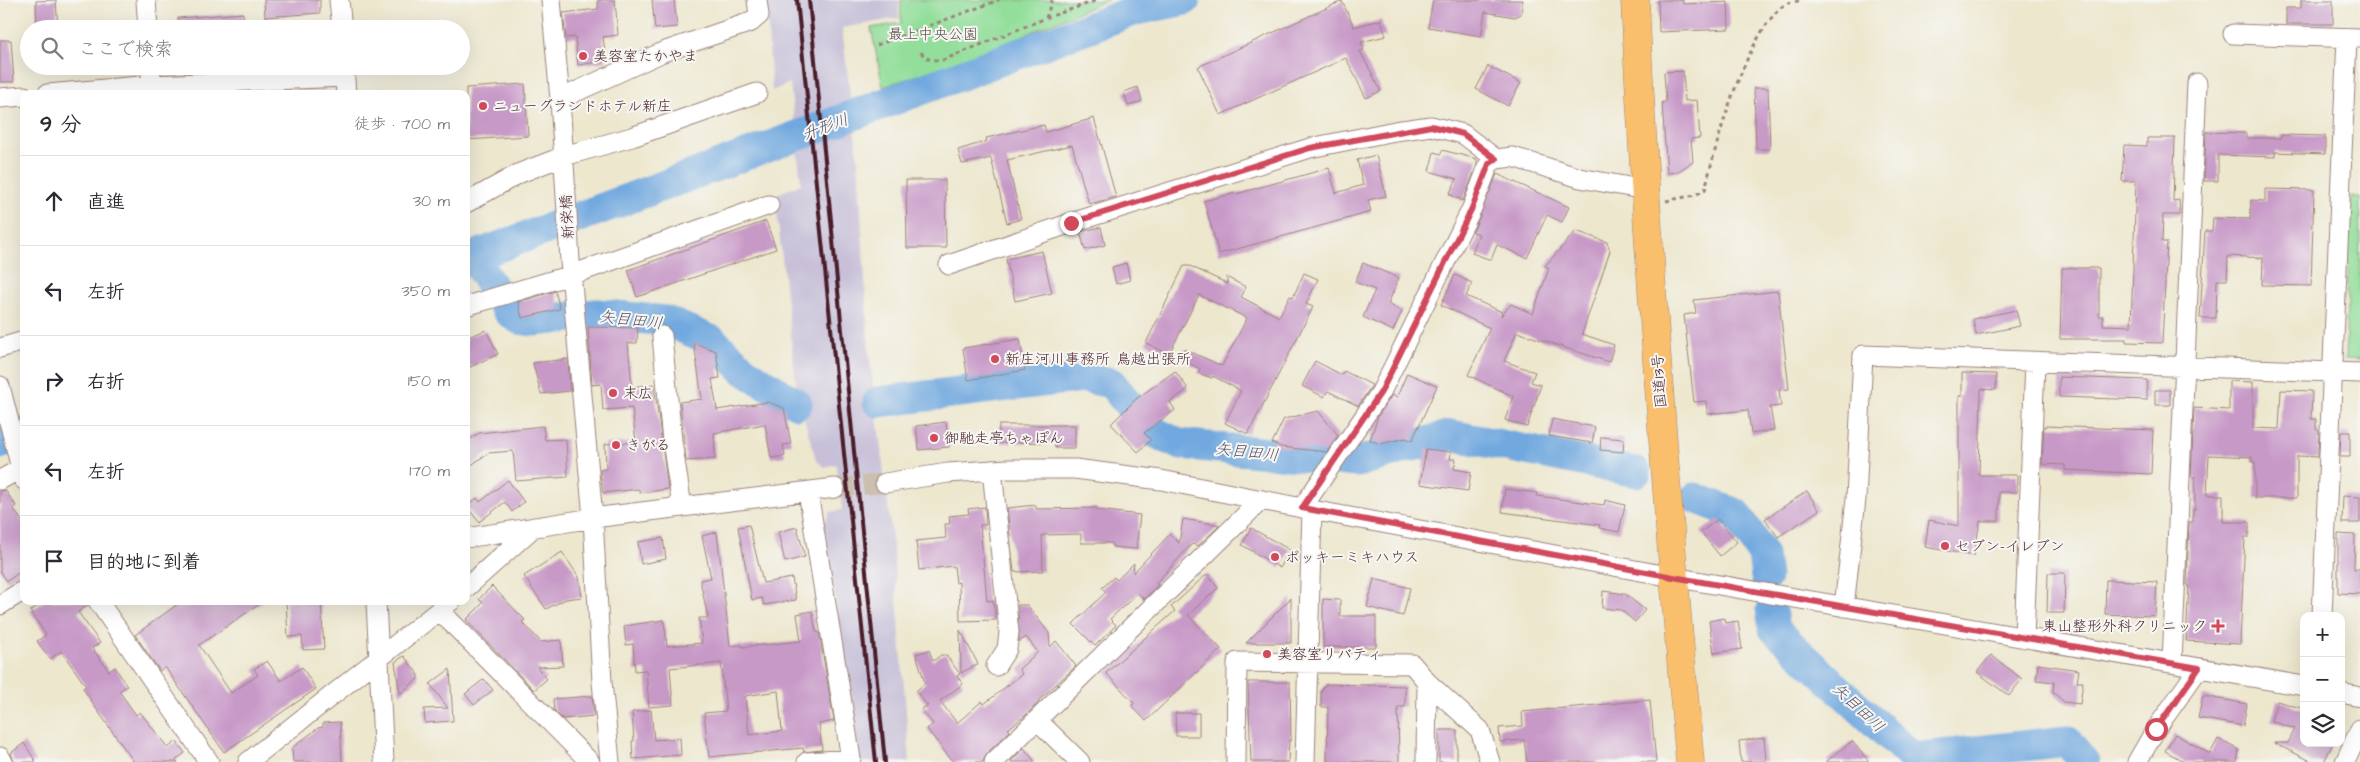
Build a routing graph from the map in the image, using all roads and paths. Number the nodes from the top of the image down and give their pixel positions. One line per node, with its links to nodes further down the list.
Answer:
1 (146, 0): 11 (street)
2 (339, 0): 12 (street)
3 (551, 0): 25 (street, 新栄橋)
4 (757, 0): 25 (street)
5 (999, 0): 15 (path)
6 (1052, 0): 10 (path)
7 (1098, 0): 10 (path)
8 (1635, 0): 28 (highway, 国道13号)
9 (1801, 0): 28 (path)
10 (1046, 18): 16 (path)
11 (147, 20)
12 (341, 20)
13 (2233, 34): 14 (street)
14 (2354, 38): 39 (street)
15 (877, 45)
16 (920, 52)
17 (151, 75): 20 (street)
18 (345, 79): 20 (street)
19 (2197, 83): 38 (street)
20 (152, 85): 21 (street)
21 (94, 90)
22 (757, 93): 27 (street)
23 (20, 96): 24 (street)
24 (0, 98)
25 (560, 99): 27 (street, 新栄橋)
26 (1496, 159): 28 (street); 31 (street); 51 (street)
27 (564, 165): 29 (street); 32 (street, 新栄橋)
28 (1646, 196): 55 (highway, 国道13号)
29 (470, 201)
30 (769, 205): 32 (street)
31 (949, 265)
32 (570, 268): 33 (street); 52 (street, 新栄橋)
33 (470, 305)
34 (662, 336): 50 (street)
35 (20, 342): 36 (street)
36 (0, 348)
37 (2035, 363): 38 (street); 62 (street); 64 (street)
38 (2183, 366): 39 (street); 67 (street)
39 (2333, 373): 40 (street); 63 (street)
40 (2360, 373)
41 (0, 386): 42 (street)
42 (20, 465)
43 (20, 470): 45 (street)
44 (992, 470): 46 (street); 49 (street); 68 (street)
45 (0, 480)
46 (886, 483)
47 (835, 488): 48 (street)
48 (808, 492): 50 (street); 83 (street)
49 (1261, 500): 51 (street); 74 (street)
50 (682, 507): 52 (street)
51 (1307, 509): 55 (street); 66 (street)
52 (593, 518): 53 (street); 82 (street, 新栄橋)
53 (535, 527): 54 (street); 56 (street)
54 (470, 537)
55 (1673, 577): 62 (street); 90 (highway, 国道13号)
56 (470, 584)
57 (20, 592): 58 (street)
58 (0, 605)
59 (101, 605): 78 (street)
60 (376, 605): 65 (street)
61 (446, 606): 65 (street); 81 (street)
62 (1844, 606): 64 (street)
63 (2322, 612)
64 (2024, 638): 67 (street)
65 (379, 660): 79 (street); 80 (street)
66 (1307, 662): 70 (street); 86 (street); 87 (street)
67 (2172, 663): 69 (street)
68 (996, 666)
69 (2199, 668): 71 (street); 91 (street)
70 (1428, 682): 88 (street); 89 (street)
71 (2300, 685)
72 (2345, 694): 73 (street)
73 (2360, 697)
74 (1038, 721): 84 (street); 85 (street)
75 (2360, 729): 92 (street)
76 (0, 757): 77 (street)
77 (3, 762)
78 (210, 762)
79 (248, 762)
80 (384, 762)
81 (590, 762)
82 (610, 762)
83 (807, 762)
84 (994, 762)
85 (1080, 762)
86 (1236, 762)
87 (1305, 762)
88 (1426, 762)
89 (1490, 762)
90 (1690, 762)
91 (2136, 762)
92 (2345, 762)

